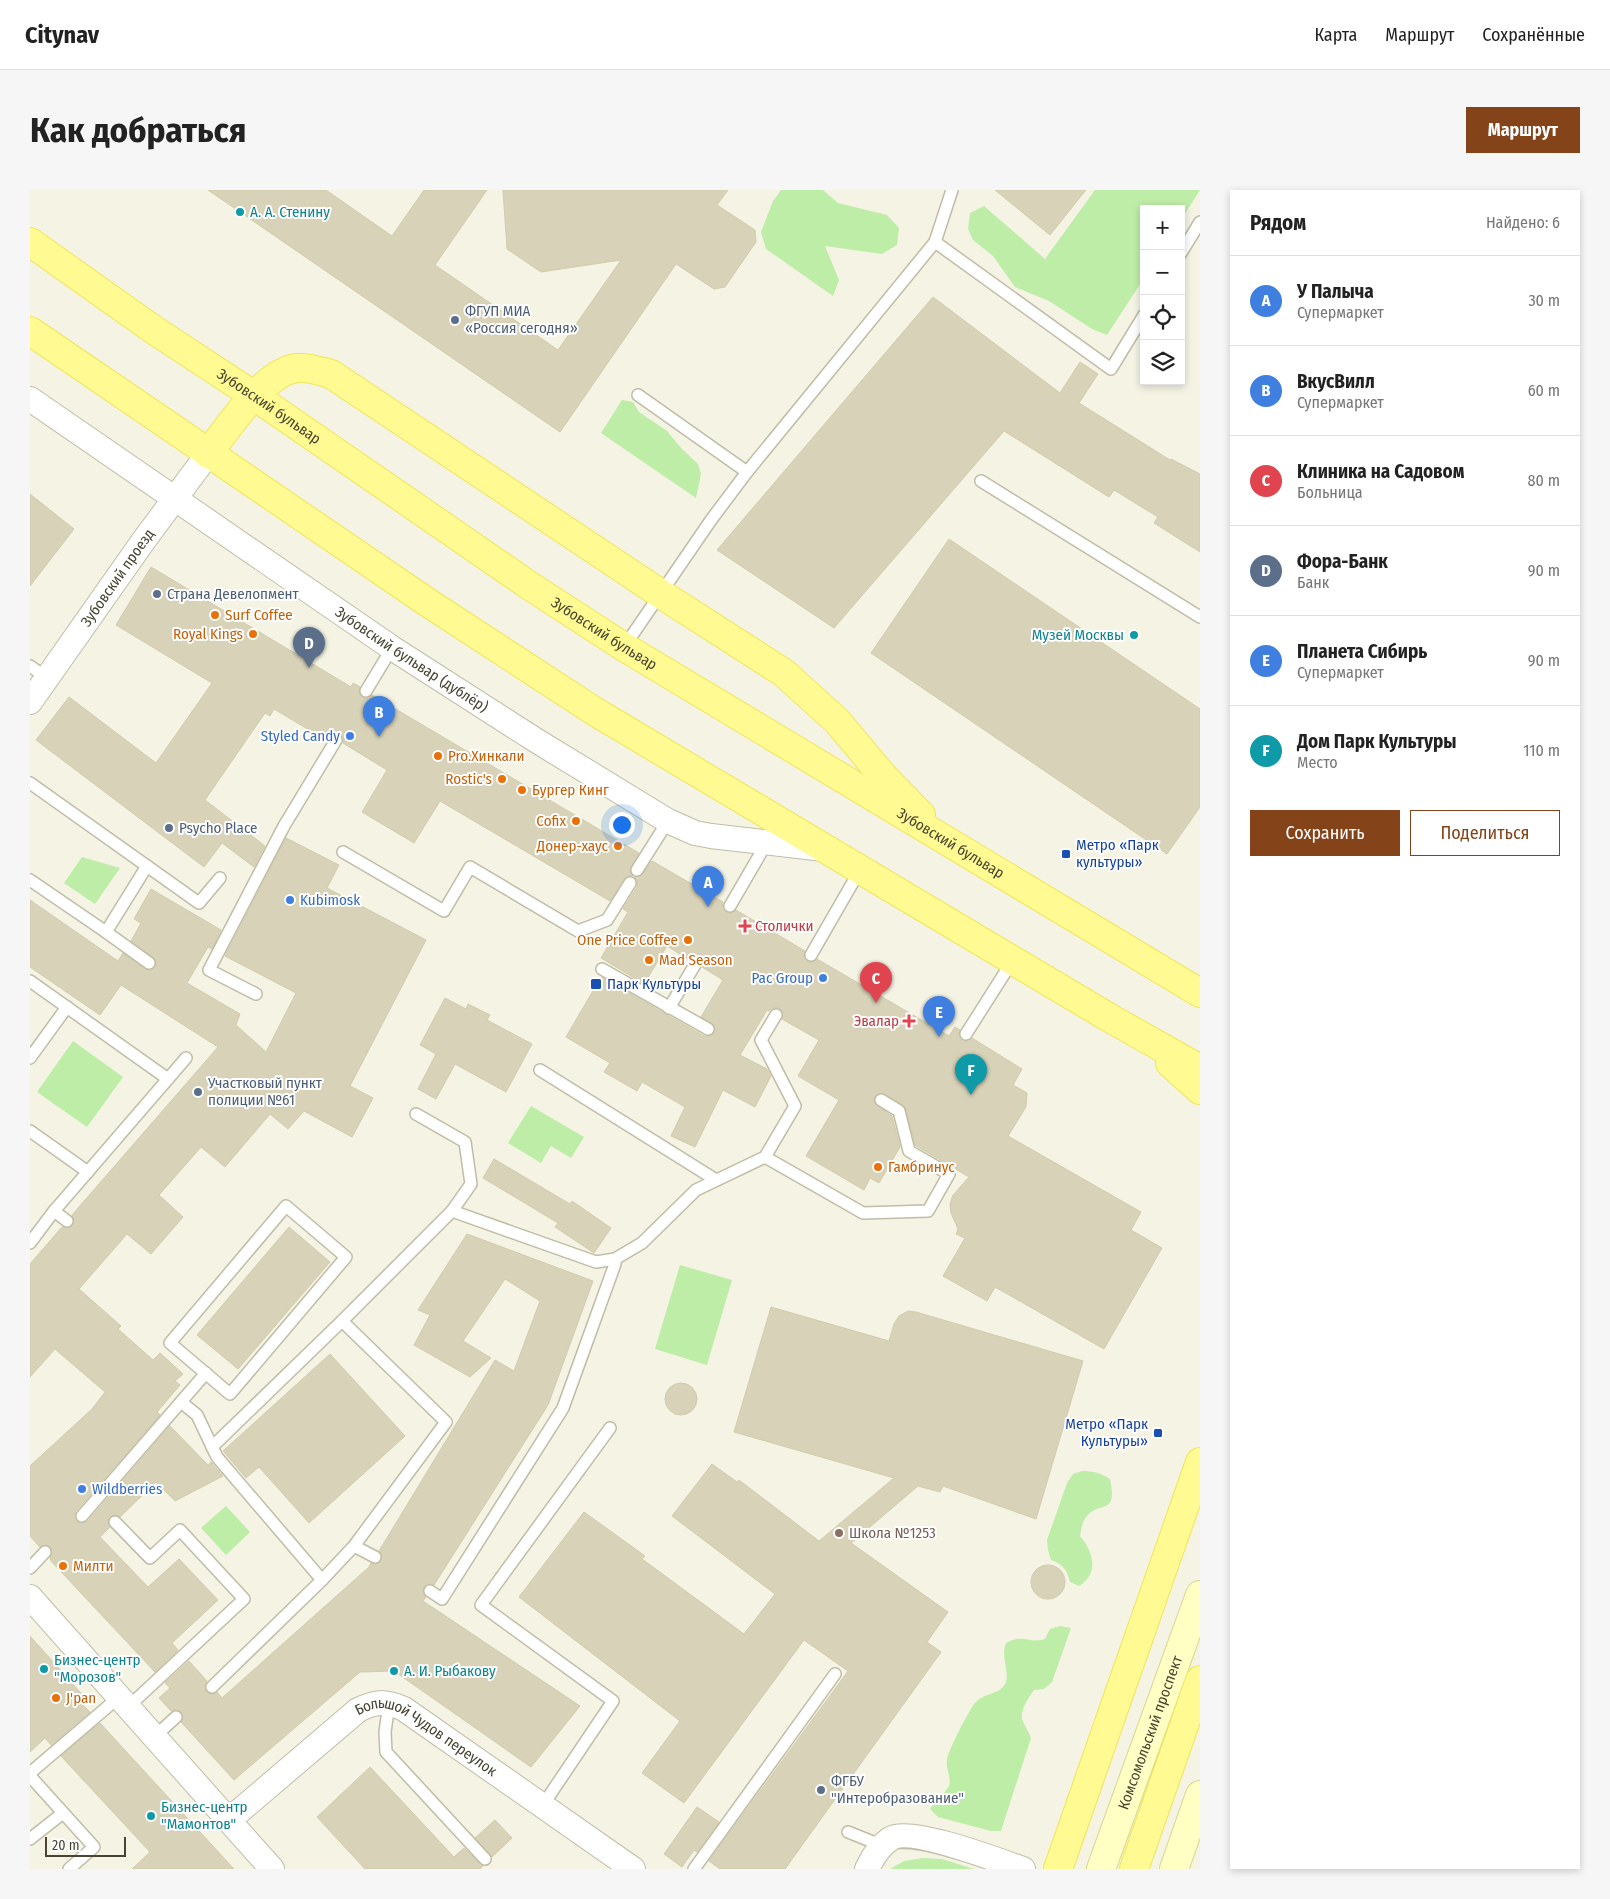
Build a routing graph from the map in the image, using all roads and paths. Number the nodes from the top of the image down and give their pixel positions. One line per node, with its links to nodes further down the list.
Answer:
1 (952, 190): 4 (lane)
2 (1200, 222): 5 (lane)
3 (30, 242): 9 (main road, Зубовский бульвар)
4 (935, 242): 6 (lane); 12 (lane)
5 (1183, 250)
6 (1140, 322)
7 (30, 331): 11 (main road)
8 (638, 395): 12 (lane)
9 (253, 396): 11 (main road); 15 (main road); 17 (main road, Зубовский бульвар)
10 (30, 399): 14 (street, Зубовский бульвар (дублёр))
11 (208, 454): 14 (street, Зубовский проезд); 27 (main road)
12 (747, 472): 15 (lane)
13 (981, 481): 16 (lane)
14 (175, 498): 18 (street, Зубовский бульвар (дублёр)); 19 (street, Зубовский проезд)
15 (660, 594): 17 (lane); 25 (main road)
16 (1200, 617)
17 (624, 647): 25 (main road, Зубовский бульвар)
18 (392, 648): 20 (lane); 24 (street, Зубовский бульвар (дублёр))
19 (38, 672): 21 (street, Зубовский проезд)
20 (366, 691)
21 (30, 702)
22 (336, 740): 44 (lane)
23 (30, 783): 29 (lane)
24 (668, 821): 26 (street, Зубовский бульвар (дублёр)); 30 (lane)
25 (947, 841): 43 (main road, Зубовский бульвар)
26 (766, 844): 27 (street, Зубовский бульвар (дублёр)); 35 (lane)
27 (824, 849): 31 (main road)
28 (343, 852): 34 (lane)
29 (147, 866): 32 (lane); 36 (lane)
30 (637, 870)
31 (860, 870): 37 (lane); 38 (main road)
32 (220, 878)
33 (30, 880): 36 (lane)
34 (630, 883)
35 (730, 906)
36 (106, 932): 39 (lane)
37 (811, 955)
38 (1013, 960): 49 (lane); 50 (main road)
39 (148, 963)
40 (696, 963): 46 (lane)
41 (602, 969): 46 (lane)
42 (30, 981): 45 (lane)
43 (1200, 993)
44 (256, 994)
45 (67, 1007): 51 (lane); 55 (lane)
46 (669, 1008): 48 (lane)
47 (776, 1015): 60 (lane)
48 (708, 1030)
49 (966, 1034)
50 (1139, 1034): 53 (main road); 56 (main road)
51 (30, 1058)
52 (186, 1058): 55 (lane)
53 (1200, 1069)
54 (540, 1070): 62 (lane)
55 (168, 1079): 61 (lane)
56 (1200, 1090)
57 (881, 1100): 60 (lane)
58 (416, 1114): 64 (lane)
59 (30, 1131): 61 (lane)
60 (765, 1157): 62 (lane)
61 (88, 1172): 63 (lane)
62 (716, 1180): 67 (lane)
63 (54, 1211): 65 (lane); 66 (lane)
64 (452, 1211): 67 (lane); 68 (lane)
65 (67, 1221)
66 (30, 1243)
67 (615, 1259): 81 (lane)
68 (342, 1321): 72 (lane); 76 (lane)
69 (206, 1373): 69 (lane); 70 (lane)
70 (181, 1402): 72 (lane); 74 (lane)
71 (610, 1428): 93 (lane)
72 (212, 1447): 80 (lane)
73 (1200, 1462): 106 (main road)
74 (82, 1516)
75 (115, 1522): 87 (lane)
76 (354, 1546): 78 (lane); 80 (lane)
77 (45, 1552): 79 (lane)
78 (375, 1557)
79 (30, 1568)
80 (322, 1580): 86 (lane)
81 (430, 1591)
82 (1200, 1596): 107 (main road, Комсомольский проспект)
83 (32, 1604): 87 (street)
84 (835, 1674): 103 (lane)
85 (1200, 1680): 108 (main road, Комсомольский проспект)
86 (212, 1687)
87 (123, 1702): 90 (street); 91 (lane)
88 (389, 1703): 93 (street, Большой Чудов переулок); 95 (street, Большой Чудов переулок); 99 (lane)
89 (176, 1717): 90 (lane)
90 (154, 1737): 95 (street)
91 (30, 1774): 94 (lane)
92 (1200, 1795): 109 (main road)
93 (543, 1805): 102 (street, Большой Чудов переулок)
94 (63, 1813): 97 (lane); 100 (lane)
95 (229, 1820): 101 (street)
96 (848, 1832): 98 (lane)
97 (30, 1840)
98 (883, 1846): 104 (street); 105 (street)
99 (485, 1859)
100 (69, 1869)
101 (272, 1869)
102 (632, 1869)
103 (694, 1869)
104 (867, 1869)
105 (1023, 1869)
106 (1058, 1869)
107 (1102, 1869)
108 (1134, 1869)
109 (1174, 1869)

